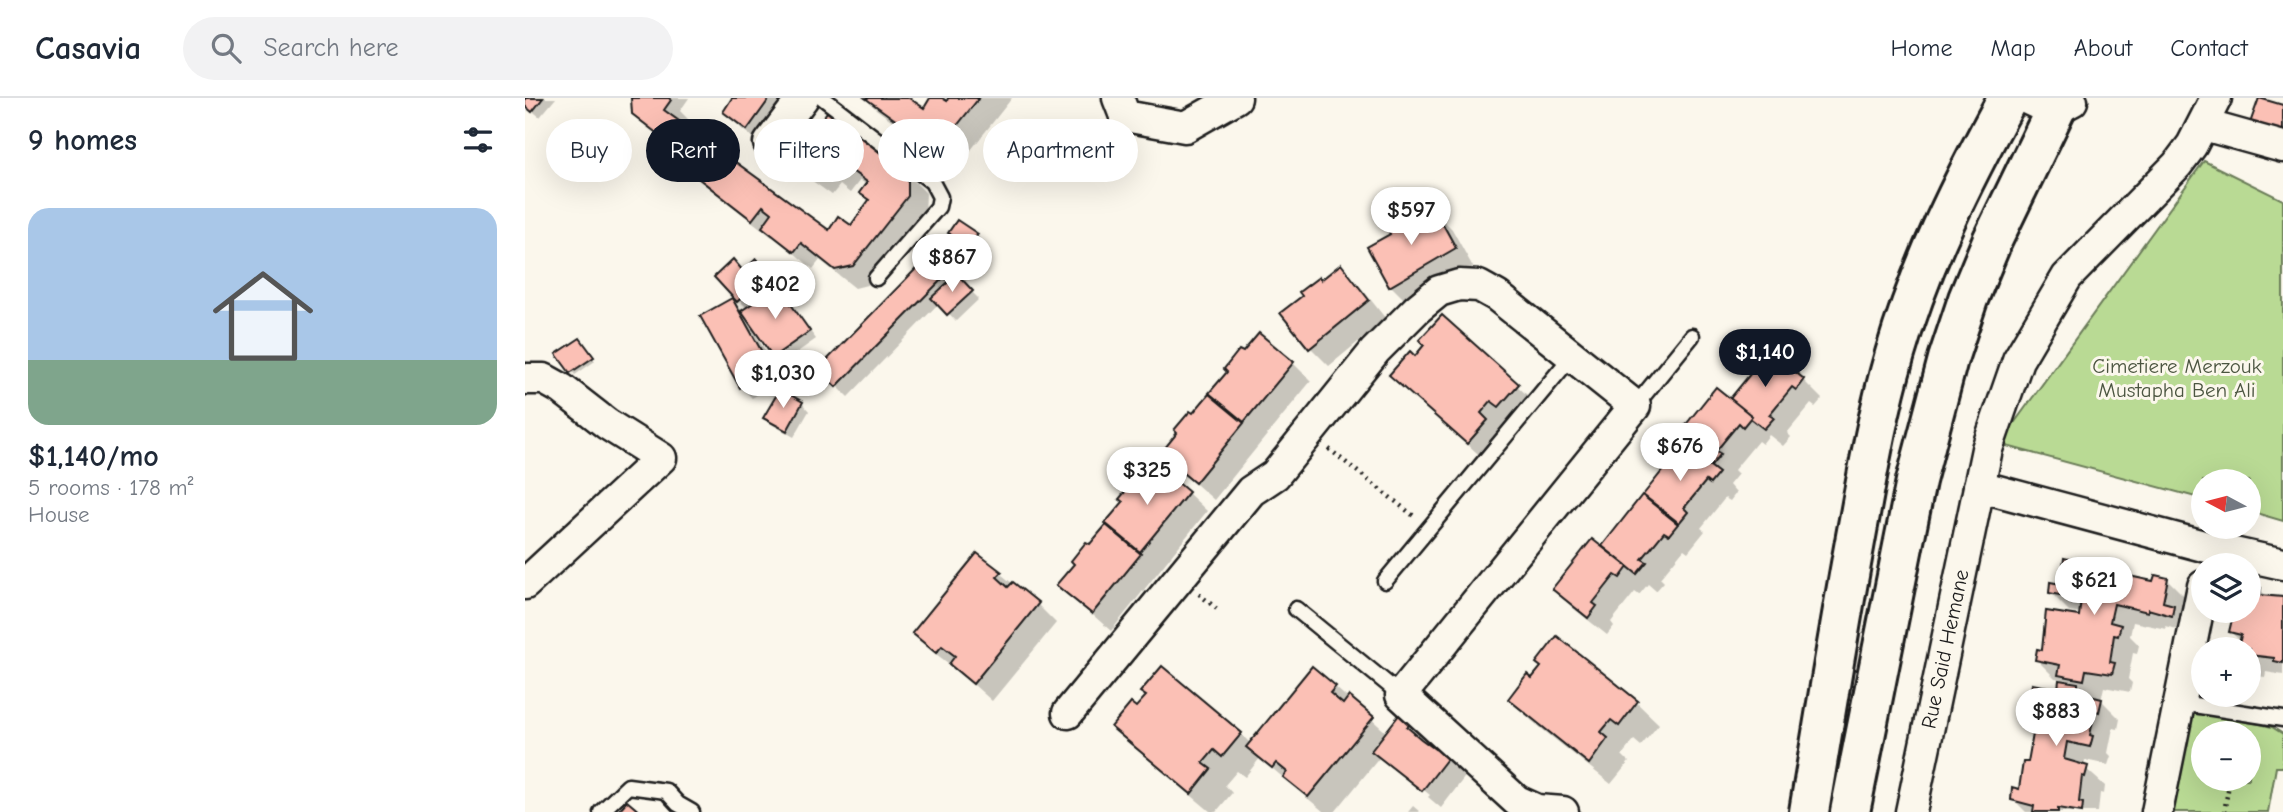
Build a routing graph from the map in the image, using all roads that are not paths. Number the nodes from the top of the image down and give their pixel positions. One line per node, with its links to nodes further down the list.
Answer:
1 (803, 98): 8 (street)
2 (823, 98): 10 (lane)
3 (1118, 98): 4 (street)
4 (1236, 98)
5 (2008, 98): 31 (main road)
6 (2054, 101): 32 (main road)
7 (2210, 111): 9 (street); 15 (street, Rue Said Hemane)
8 (787, 119)
9 (2283, 147)
10 (876, 278)
11 (1692, 336): 14 (lane)
12 (1571, 356): 14 (street); 19 (lane); 25 (street)
13 (525, 379): 20 (street)
14 (1635, 407): 23 (street)
15 (1979, 486): 16 (street); 33 (street, Rue Said Hemane)
16 (2199, 553)
17 (2261, 562): 18 (street)
18 (2283, 565)
19 (1385, 581)
20 (525, 584)
21 (1296, 608): 23 (lane)
22 (2196, 623): 24 (street)
23 (1401, 695): 27 (street)
24 (2181, 703): 26 (lane); 34 (street)
25 (1067, 713)
26 (2283, 719)
27 (1514, 807): 30 (street)
28 (601, 812): 29 (lane)
29 (692, 812)
30 (1563, 812)
31 (1809, 812)
32 (1850, 812)
33 (1911, 812)
34 (2157, 812)

